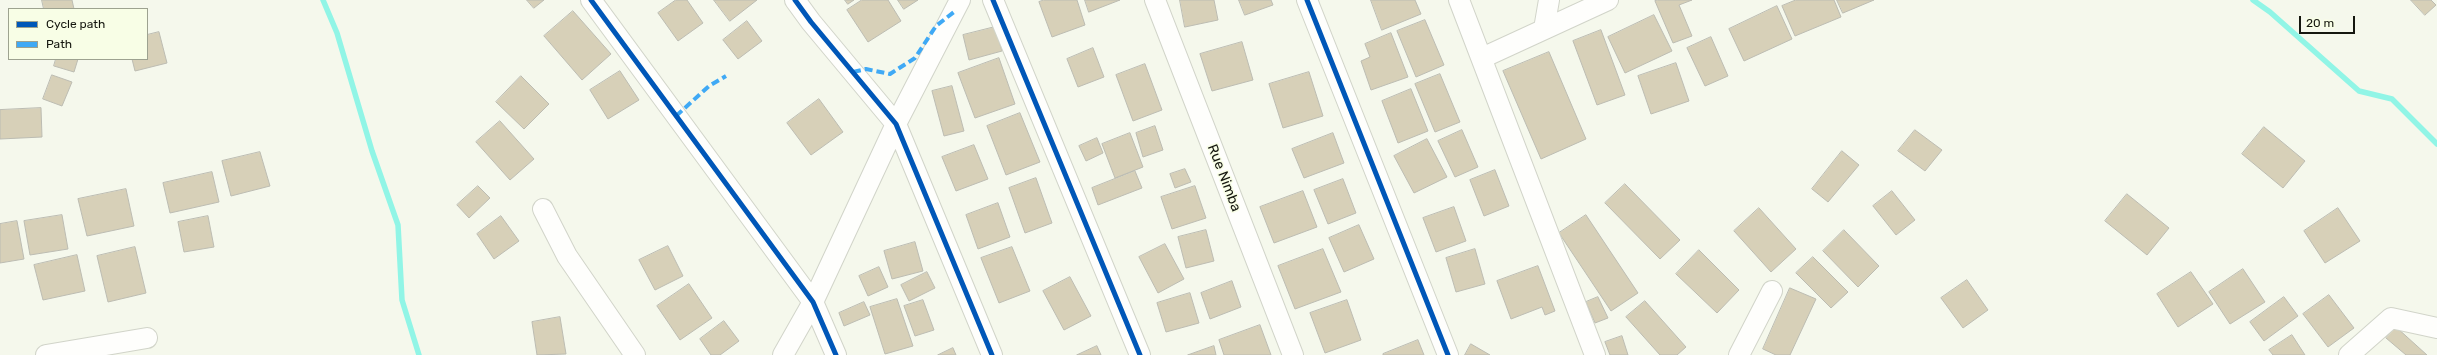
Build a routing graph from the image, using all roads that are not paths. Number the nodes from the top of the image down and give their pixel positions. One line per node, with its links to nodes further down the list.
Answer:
1 (591, 0): 15 (street)
2 (795, 0): 12 (street)
3 (960, 0): 12 (street)
4 (993, 0): 25 (street)
5 (1155, 0): 26 (street, Rue Nimba)
6 (1307, 0): 27 (street)
7 (1460, 0): 11 (street)
8 (1549, 0): 10 (street)
9 (1608, 0): 10 (street)
10 (1544, 29): 11 (street)
11 (1482, 58): 28 (street)
12 (896, 124): 15 (street); 24 (street)
13 (543, 209): 21 (street)
14 (1772, 291): 29 (street)
15 (813, 302): 22 (street); 23 (street)
16 (2417, 323): 17 (street); 19 (street); 30 (street)
17 (2437, 328)
18 (147, 338): 20 (street)
19 (2437, 342)
20 (46, 355)
21 (635, 355)
22 (783, 355)
23 (836, 355)
24 (992, 355)
25 (1140, 355)
26 (1294, 355)
27 (1448, 355)
28 (1595, 355)
29 (1739, 355)
30 (2349, 355)

